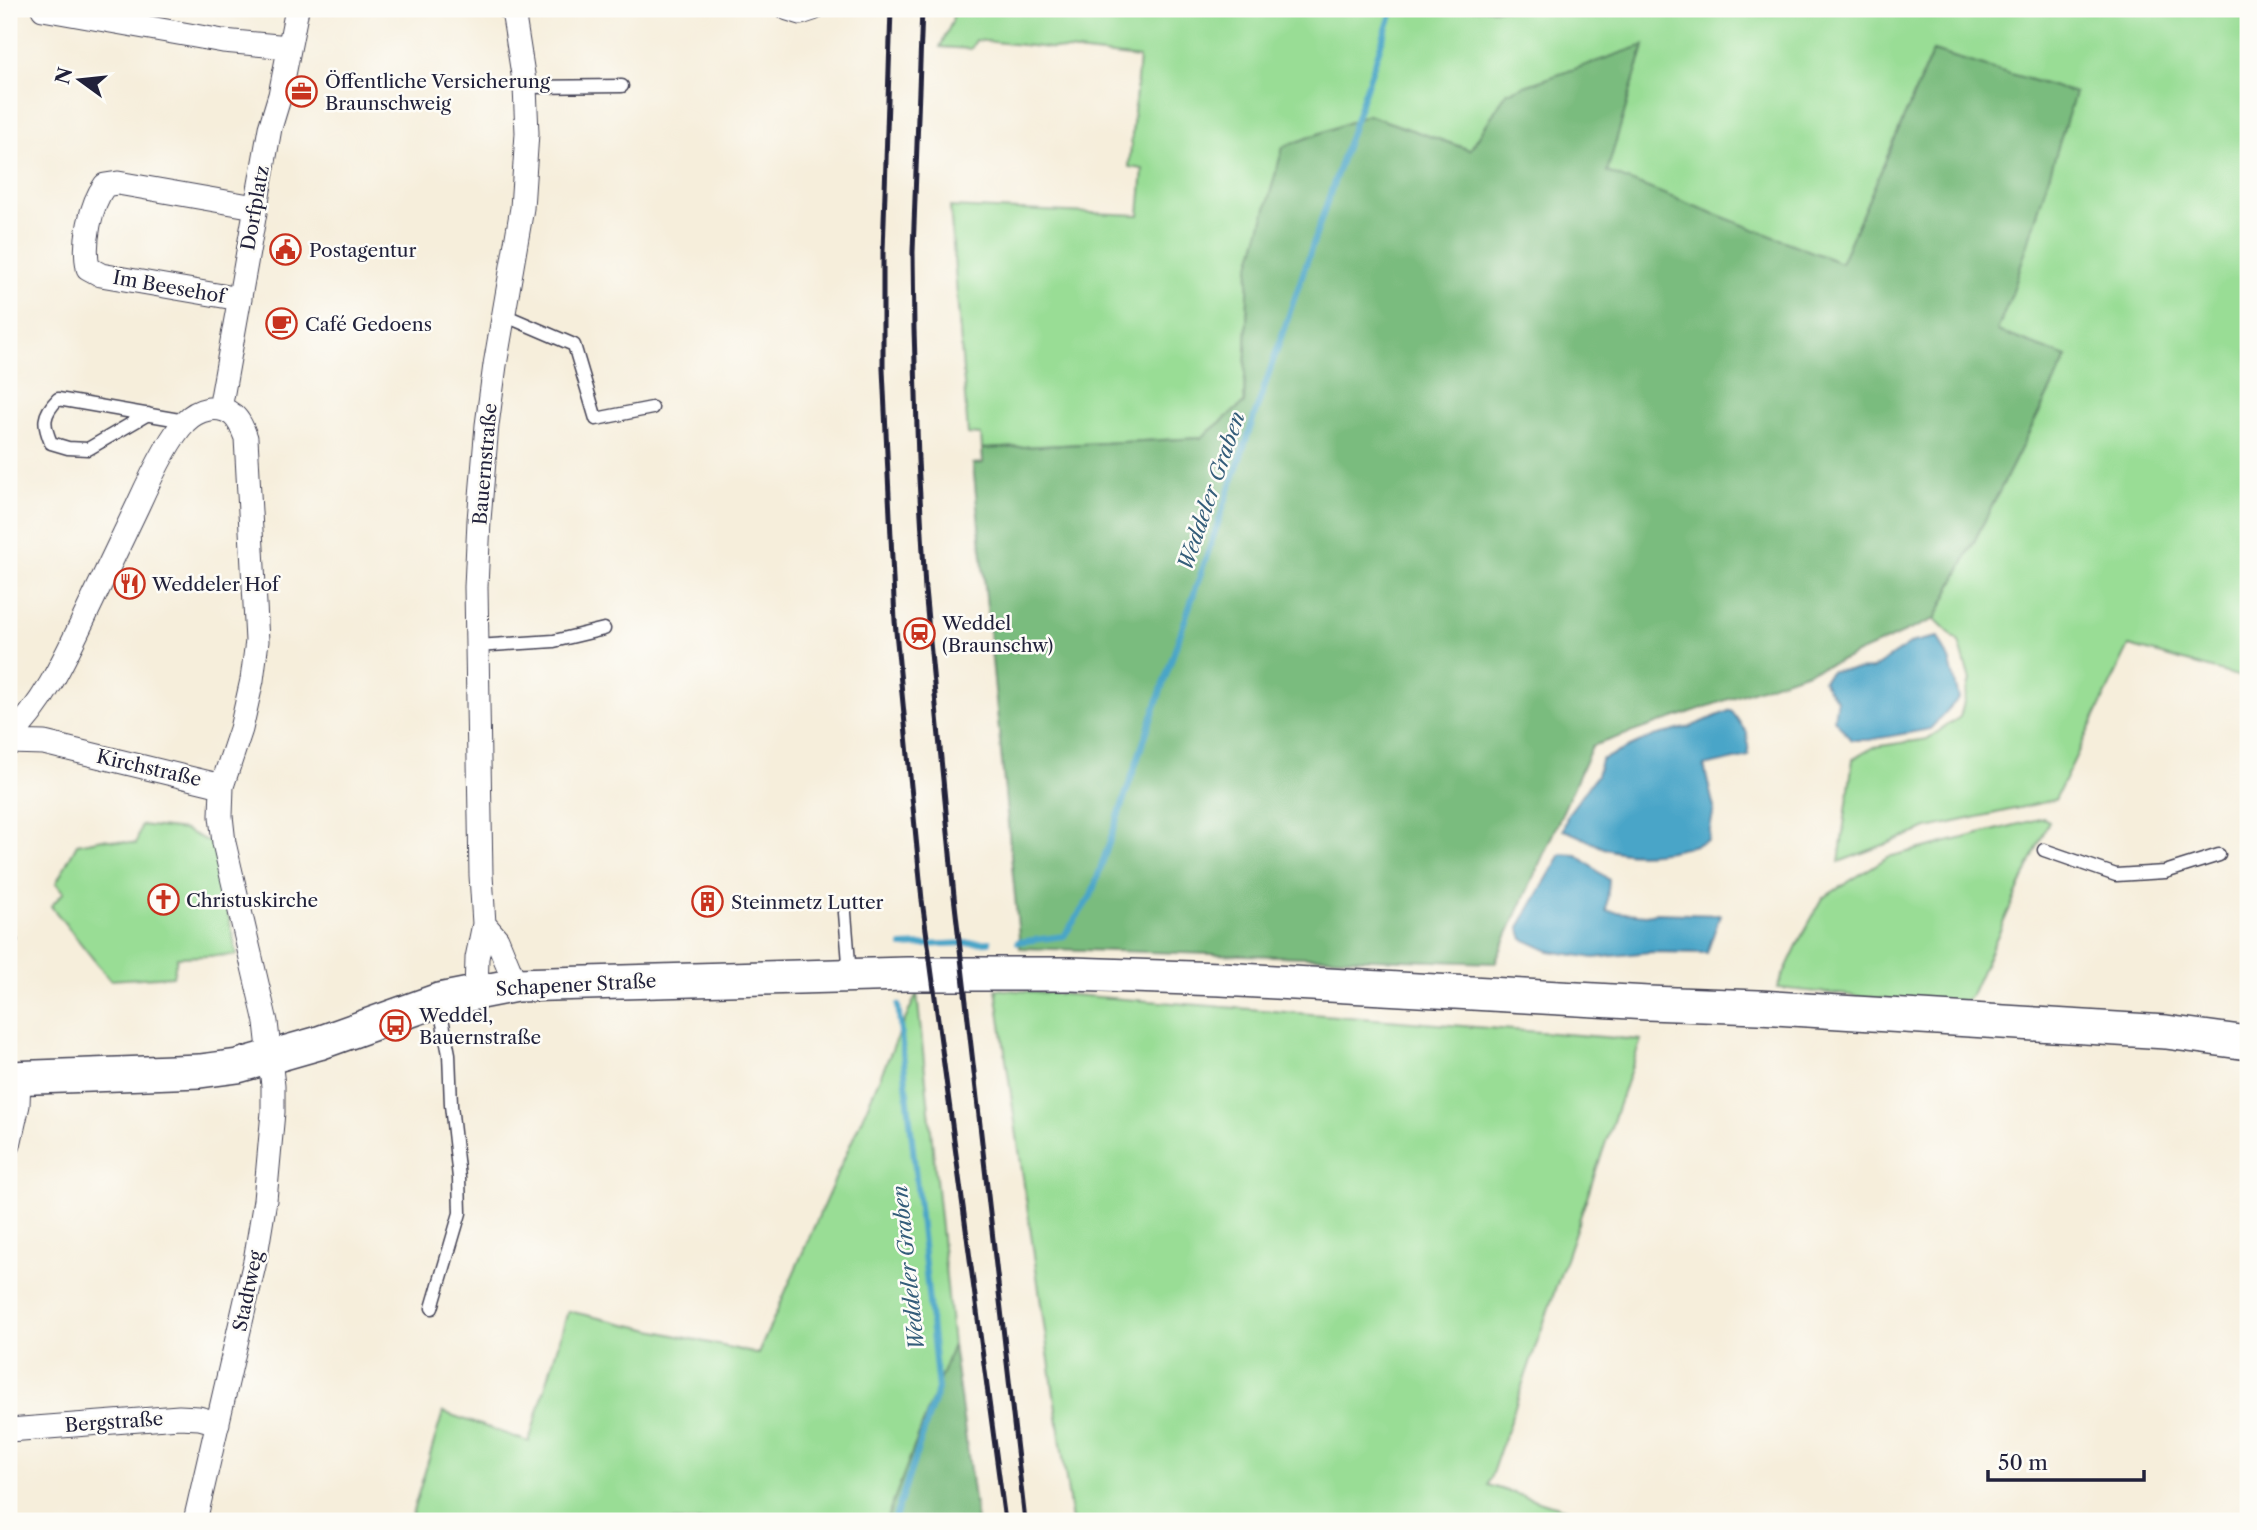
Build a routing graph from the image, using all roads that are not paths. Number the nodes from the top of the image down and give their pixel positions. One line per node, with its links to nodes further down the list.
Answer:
1 (43, 9): 6 (street)
2 (297, 9): 6 (street, Dorfplatz)
3 (510, 9): 8 (street, Bauernstraße)
4 (788, 9): 5 (street)
5 (813, 9)
6 (289, 47): 9 (street, Dorfplatz)
7 (622, 86): 8 (lane)
8 (525, 88): 11 (street, Bauernstraße)
9 (255, 207): 10 (street, Dorfplatz); 10 (street, Im Beesehof)
10 (240, 299): 13 (street, Dorfplatz)
11 (504, 315): 12 (lane); 17 (street, Bauernstraße)
12 (652, 408)
13 (220, 409): 15 (street); 19 (street)
14 (148, 414): 14 (lane); 15 (lane)
15 (185, 421): 18 (street)
16 (604, 629): 17 (lane)
17 (477, 646): 23 (street, Bauernstraße)
18 (9, 740): 19 (street, Kirchstraße)
19 (222, 786): 29 (street, Kirchstraße)
20 (2044, 850): 21 (lane)
21 (2219, 855)
22 (845, 913): 24 (lane)
23 (484, 924): 25 (street, Bauernstraße); 26 (street, Bauernstraße)
24 (850, 975): 25 (street, Schapener Straße); 28 (street, Schapener Straße)
25 (516, 985): 26 (street, Schapener Straße)
26 (476, 992): 27 (street, Schapener Straße)
27 (439, 1000): 29 (street, Schapener Straße); 32 (lane)
28 (2248, 1043)
29 (270, 1058): 30 (street, Schapener Straße); 33 (street, Stadtweg)
30 (14, 1077): 31 (street)
31 (9, 1145)
32 (432, 1308)
33 (218, 1423): 34 (street, Bergstraße); 35 (street, Stadtweg)
34 (9, 1430)
35 (195, 1521)

